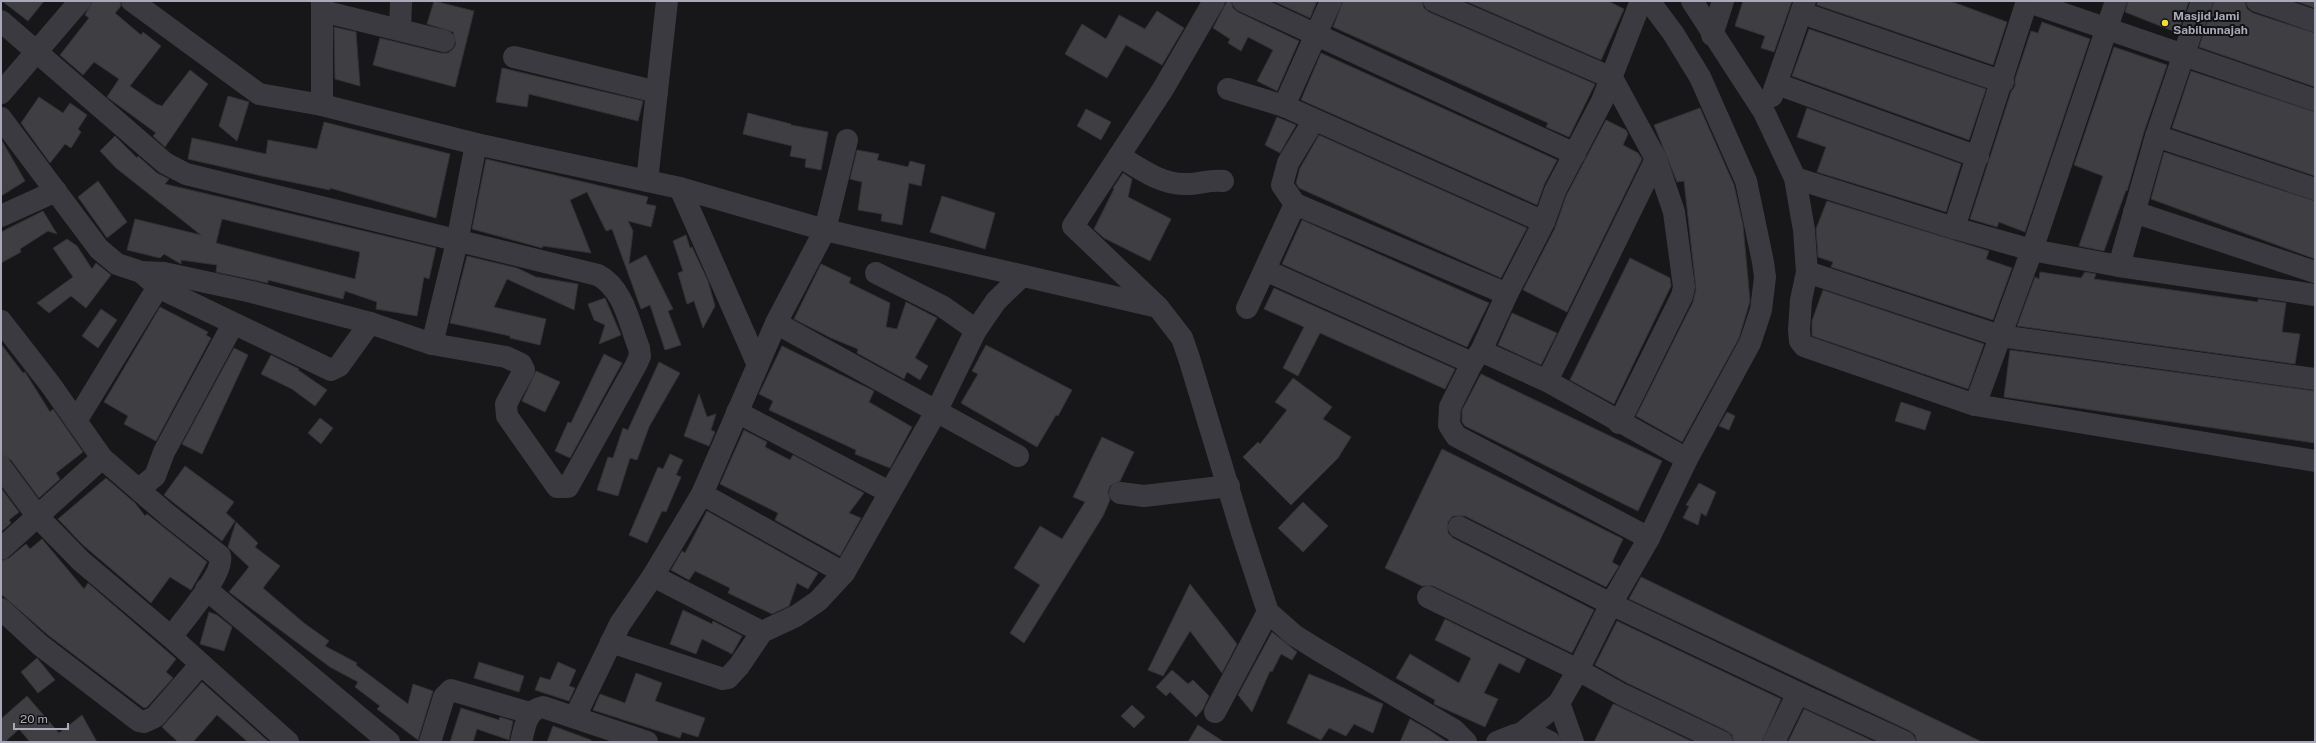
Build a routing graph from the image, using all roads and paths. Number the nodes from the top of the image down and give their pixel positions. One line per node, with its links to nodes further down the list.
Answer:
1 (80, 1): 26 (street)
2 (132, 1): 36 (street)
3 (401, 1): 21 (street)
4 (667, 1): 33 (street)
5 (1214, 1): 45 (street)
6 (1331, 1): 24 (street)
7 (1434, 1): 29 (street)
8 (1692, 1): 23 (street)
9 (1723, 1): 23 (street)
10 (2027, 1): 22 (street); 30 (street)
11 (2116, 1): 22 (street)
12 (2202, 1): 27 (street)
13 (2257, 1): 17 (street)
14 (1246, 2): 24 (street)
15 (1639, 3): 29 (street); 92 (street)
16 (322, 6): 21 (street); 36 (street)
17 (2284, 6): 20 (street)
18 (1803, 7): 30 (street); 31 (street)
19 (1, 21): 26 (street)
20 (2315, 21)
21 (400, 30): 25 (street)
22 (2106, 30): 27 (street); 61 (street)
23 (1712, 35): 38 (street)
24 (1317, 36): 37 (street); 44 (street)
25 (444, 41)
26 (37, 50): 34 (street); 60 (street)
27 (2183, 56): 35 (street); 41 (street)
28 (514, 57): 33 (street)
29 (1612, 78): 44 (street); 47 (street)
30 (2003, 82): 46 (street)
31 (1777, 84): 38 (street); 46 (street)
32 (1228, 89): 37 (street)
33 (657, 92): 49 (street)
34 (1, 93)
35 (2315, 100)
36 (322, 105): 43 (street)
37 (1284, 106): 40 (street)
38 (1764, 112): 48 (street)
39 (1, 118): 53 (street)
40 (1314, 120): 54 (street); 57 (street)
41 (2156, 136): 52 (street); 55 (street)
42 (847, 140): 59 (street)
43 (476, 144): 49 (street); 60 (street)
44 (1575, 154): 57 (street)
45 (1119, 156): 50 (street); 72 (street)
46 (1978, 157): 58 (street)
47 (1656, 159): 84 (street); 89 (street)
48 (1795, 178): 58 (street); 65 (street)
49 (646, 180): 51 (street)
50 (1224, 181)
51 (680, 188): 59 (street); 82 (street)
52 (2315, 189)
53 (56, 190): 56 (street); 64 (street)
54 (1295, 204): 63 (street); 70 (street)
55 (2134, 212): 62 (street); 66 (street)
56 (1, 216)
57 (1544, 222): 70 (street)
58 (1954, 228): 61 (street)
59 (825, 230): 68 (street); 76 (street)
60 (457, 242): 80 (street); 80 (street)
61 (2032, 250): 62 (street); 79 (street)
62 (2119, 266): 71 (street)
63 (1265, 270): 73 (street); 81 (street)
64 (141, 272): 69 (street); 75 (street)
65 (1807, 272): 79 (street); 85 (street)
66 (2315, 272)
67 (876, 273): 78 (street)
68 (1022, 276): 72 (street); 78 (street)
69 (158, 288): 77 (street); 88 (street)
70 (1507, 294): 81 (street)
71 (2315, 295)
72 (1158, 307): 95 (street)
73 (1247, 308)
74 (1, 321): 88 (street)
75 (370, 322): 77 (street); 80 (street)
76 (776, 323): 82 (street); 86 (street)
77 (232, 324): 96 (street)
78 (976, 330): 86 (street)
79 (2000, 336): 83 (street); 85 (street)
80 (432, 344)
81 (1476, 357): 84 (street); 102 (street)
82 (758, 365): 87 (street)
83 (2315, 379)
84 (1547, 381): 89 (street)
85 (1975, 405): 93 (street)
86 (937, 410): 90 (street); 97 (street)
87 (737, 412): 97 (street); 99 (street)
88 (76, 420): 91 (street)
89 (1619, 423): 92 (street)
90 (1018, 456)
91 (102, 458): 96 (street); 100 (street)
92 (1687, 459): 102 (street)
93 (2315, 461)
94 (1, 467): 100 (street)
95 (1229, 486): 98 (street); 110 (street)
96 (139, 489): 106 (street)
97 (889, 492): 104 (street)
98 (1120, 493)
99 (702, 494): 104 (street); 105 (street)
100 (38, 517): 103 (street); 112 (street)
101 (1459, 527): 108 (street)
102 (1649, 538): 108 (street)
103 (1, 548)
104 (844, 573): 111 (street)
105 (653, 576): 111 (street); 113 (street)
106 (206, 589): 112 (street); 123 (street)
107 (1428, 597): 115 (street)
108 (1611, 604): 115 (street); 116 (street)
109 (1, 608): 114 (street)
110 (1268, 612): 118 (street); 127 (street)
111 (762, 632): 113 (street)
112 (171, 637): 114 (street)
113 (611, 642): 120 (street)
114 (201, 664): 122 (street)
115 (1578, 670): 117 (street); 131 (street)
116 (1798, 693): 132 (street); 133 (street)
117 (1559, 703): 121 (street); 130 (street)
118 (1215, 712)
119 (530, 713): 120 (street); 124 (street); 125 (street)
120 (575, 717): 126 (street)
121 (1523, 732): 128 (street); 129 (street)
122 (288, 742)
123 (389, 742)
124 (430, 742)
125 (520, 742)
126 (647, 742)
127 (1466, 742)
128 (1496, 742)
129 (1550, 742)
130 (1573, 742)
131 (1722, 742)
132 (1774, 742)
133 (1905, 742)

